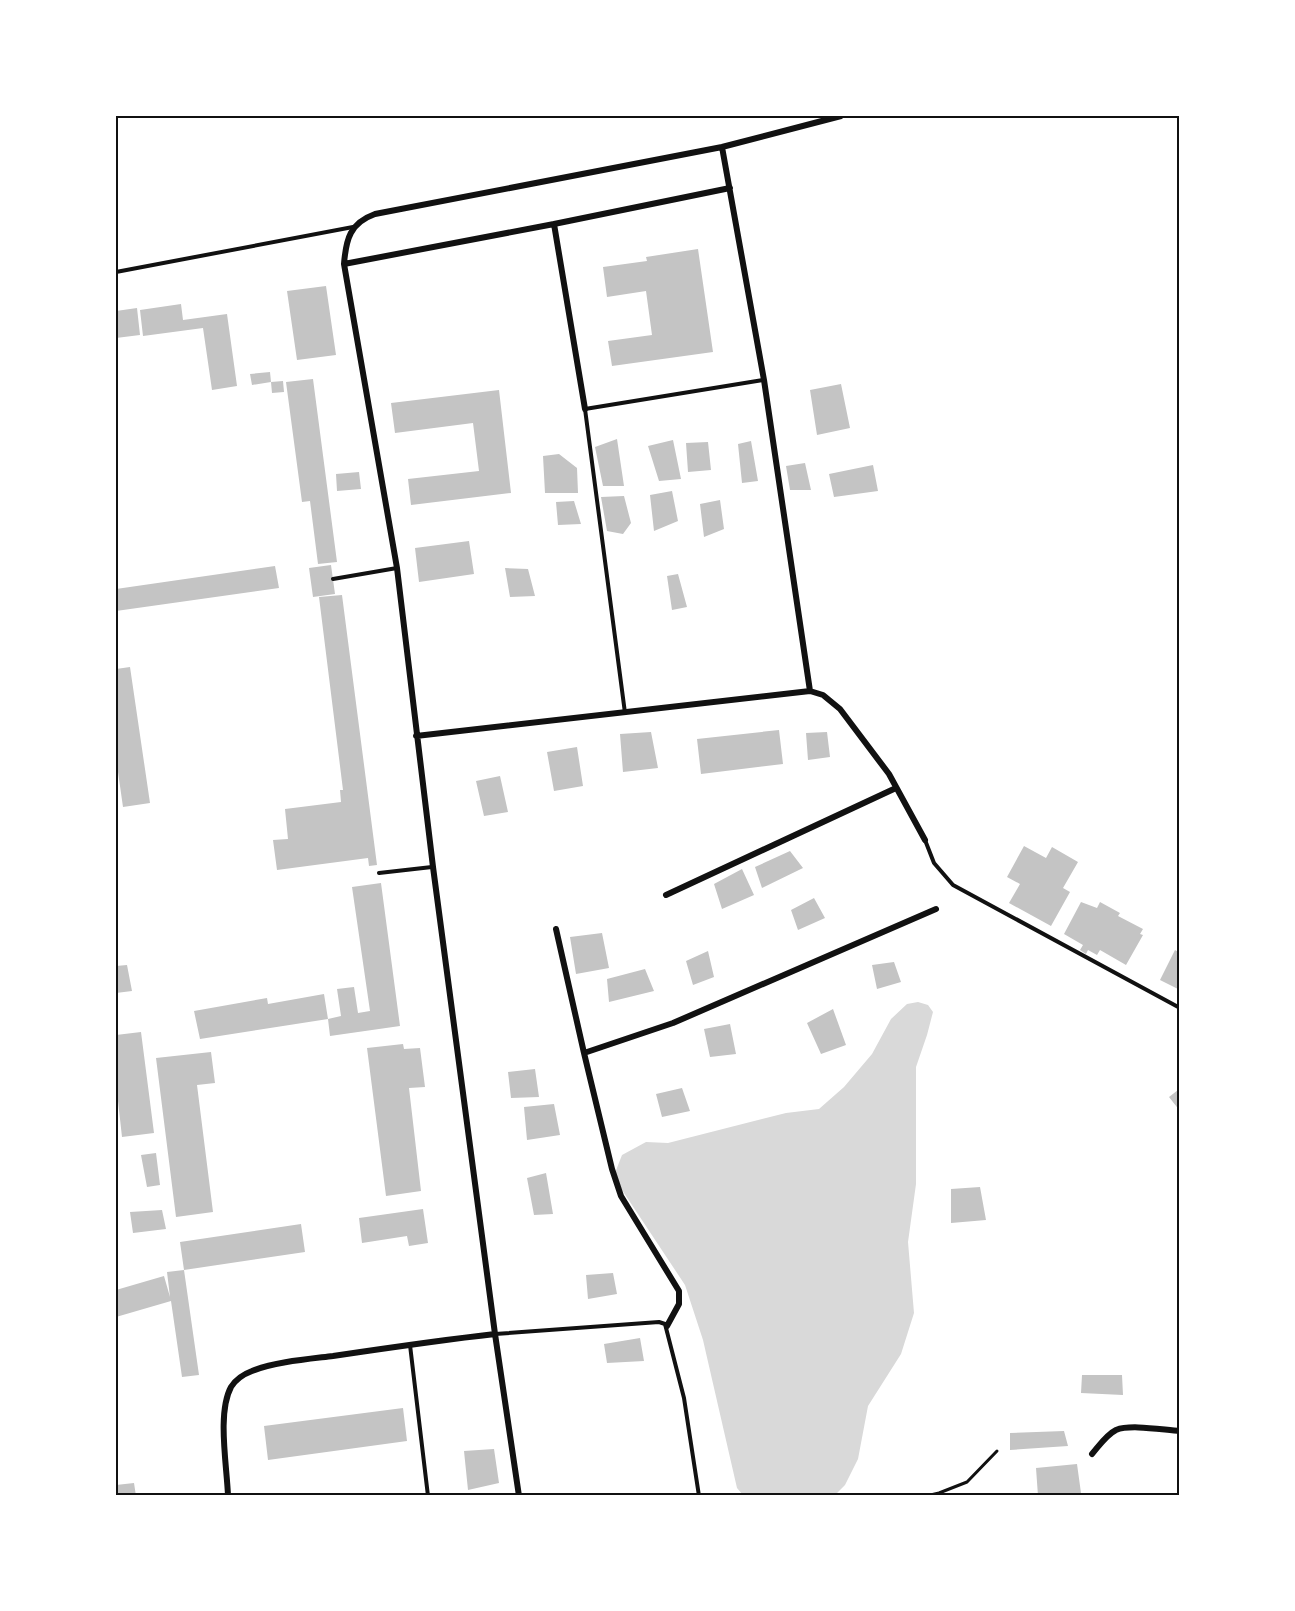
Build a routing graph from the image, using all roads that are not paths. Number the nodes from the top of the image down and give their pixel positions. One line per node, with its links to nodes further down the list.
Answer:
1 (841, 116): 2 (street)
2 (722, 147): 3 (street); 5 (street)
3 (730, 188): 4 (street); 8 (street)
4 (554, 224): 6 (street); 9 (street)
5 (353, 227): 6 (street); 7 (lane)
6 (344, 264): 10 (street)
7 (116, 272)
8 (764, 380): 9 (lane); 12 (street)
9 (585, 409): 13 (lane)
10 (397, 568): 11 (lane); 14 (street)
11 (333, 579)
12 (810, 691): 13 (street); 15 (street)
13 (625, 713): 14 (street)
14 (416, 736): 17 (street)
15 (896, 788): 16 (street); 19 (street)
16 (925, 840): 22 (lane)
17 (433, 867): 18 (lane); 25 (street)
18 (379, 873)
19 (666, 895)
20 (936, 909): 23 (street)
21 (556, 929): 23 (street)
22 (1179, 1008)
23 (584, 1053): 24 (street)
24 (667, 1326): 25 (lane); 32 (lane)
25 (495, 1334): 26 (street); 31 (street)
26 (410, 1344): 29 (street); 30 (lane)
27 (1179, 1431): 28 (street)
28 (1092, 1454)
29 (228, 1496)
30 (428, 1496)
31 (519, 1496)
32 (699, 1496)

